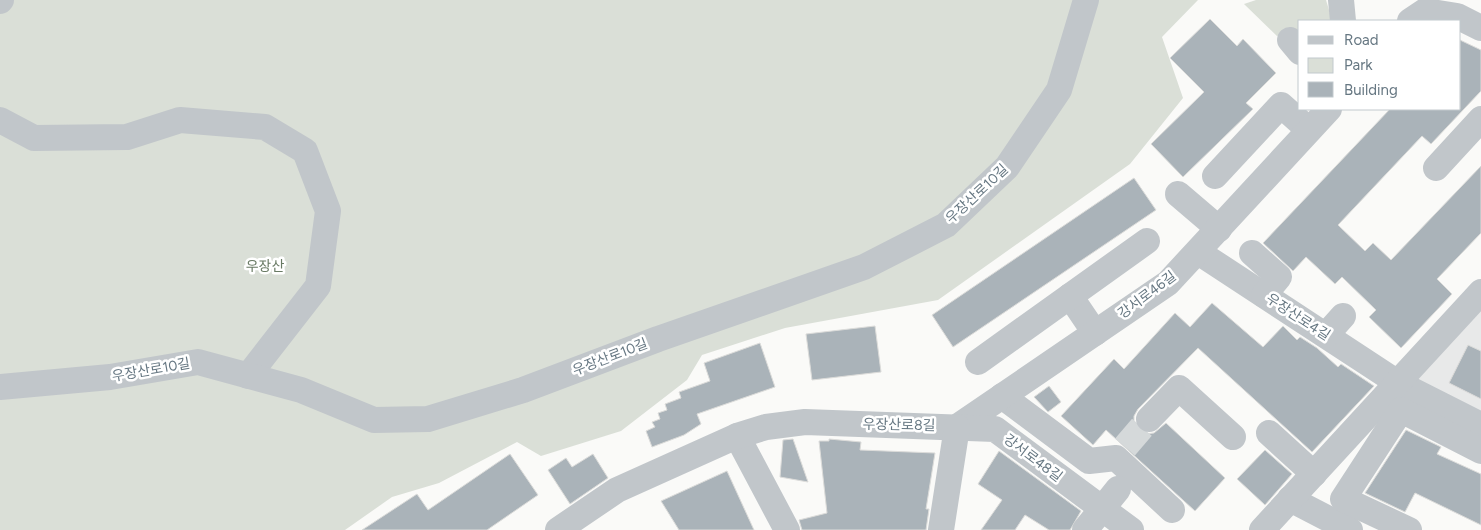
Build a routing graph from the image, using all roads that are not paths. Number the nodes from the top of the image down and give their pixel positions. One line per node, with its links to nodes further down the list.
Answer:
1 (1086, 0): 24 (street, 우장산로10길)
2 (1341, 0): 4 (street)
3 (1418, 16): 5 (street)
4 (1343, 20)
5 (1481, 28)
6 (1328, 110): 9 (street, 강서로46길)
7 (1481, 119): 10 (street)
8 (0, 120): 24 (street)
9 (1309, 130): 11 (street); 13 (street, 강서로46길)
10 (1436, 168)
11 (1215, 176)
12 (1178, 194): 13 (street)
13 (1219, 229): 15 (street, 강서로46길)
14 (1147, 242): 19 (street)
15 (1198, 252): 18 (street, 우장산로4길); 21 (street, 강서로46길)
16 (1252, 254): 18 (street)
17 (1481, 292): 25 (street)
18 (1264, 295): 22 (street, 우장산로4길)
19 (1070, 296): 21 (street); 23 (street)
20 (1343, 316): 22 (street)
21 (1095, 333): 27 (street, 강서로46길)
22 (1326, 335): 25 (street, 우장산로4길)
23 (978, 362)
24 (248, 376): 26 (street, 우장산로10길)
25 (1398, 383): 29 (street, 우장산로4길); 32 (street)
26 (0, 387)
27 (1002, 396): 30 (street, 강서로46길); 40 (street)
28 (1149, 419): 34 (street)
29 (1481, 424)
30 (957, 427): 33 (street, 우장산로8길); 38 (street, 강서로48길); 43 (street, 우장산로8길)
31 (1269, 433): 37 (street)
32 (1351, 433): 35 (street); 37 (street)
33 (737, 436): 41 (street, 우장산로8길); 42 (street)
34 (1233, 437)
35 (1374, 449): 36 (street); 48 (street)
36 (1481, 451)
37 (1314, 474): 39 (street)
38 (1110, 499): 44 (street); 45 (street, 강서로48길)
39 (1290, 499): 46 (street); 47 (street)
40 (1172, 510)
41 (558, 530)
42 (787, 530)
43 (941, 530)
44 (1085, 530)
45 (1131, 530)
46 (1262, 530)
47 (1350, 530)
48 (1409, 530)

